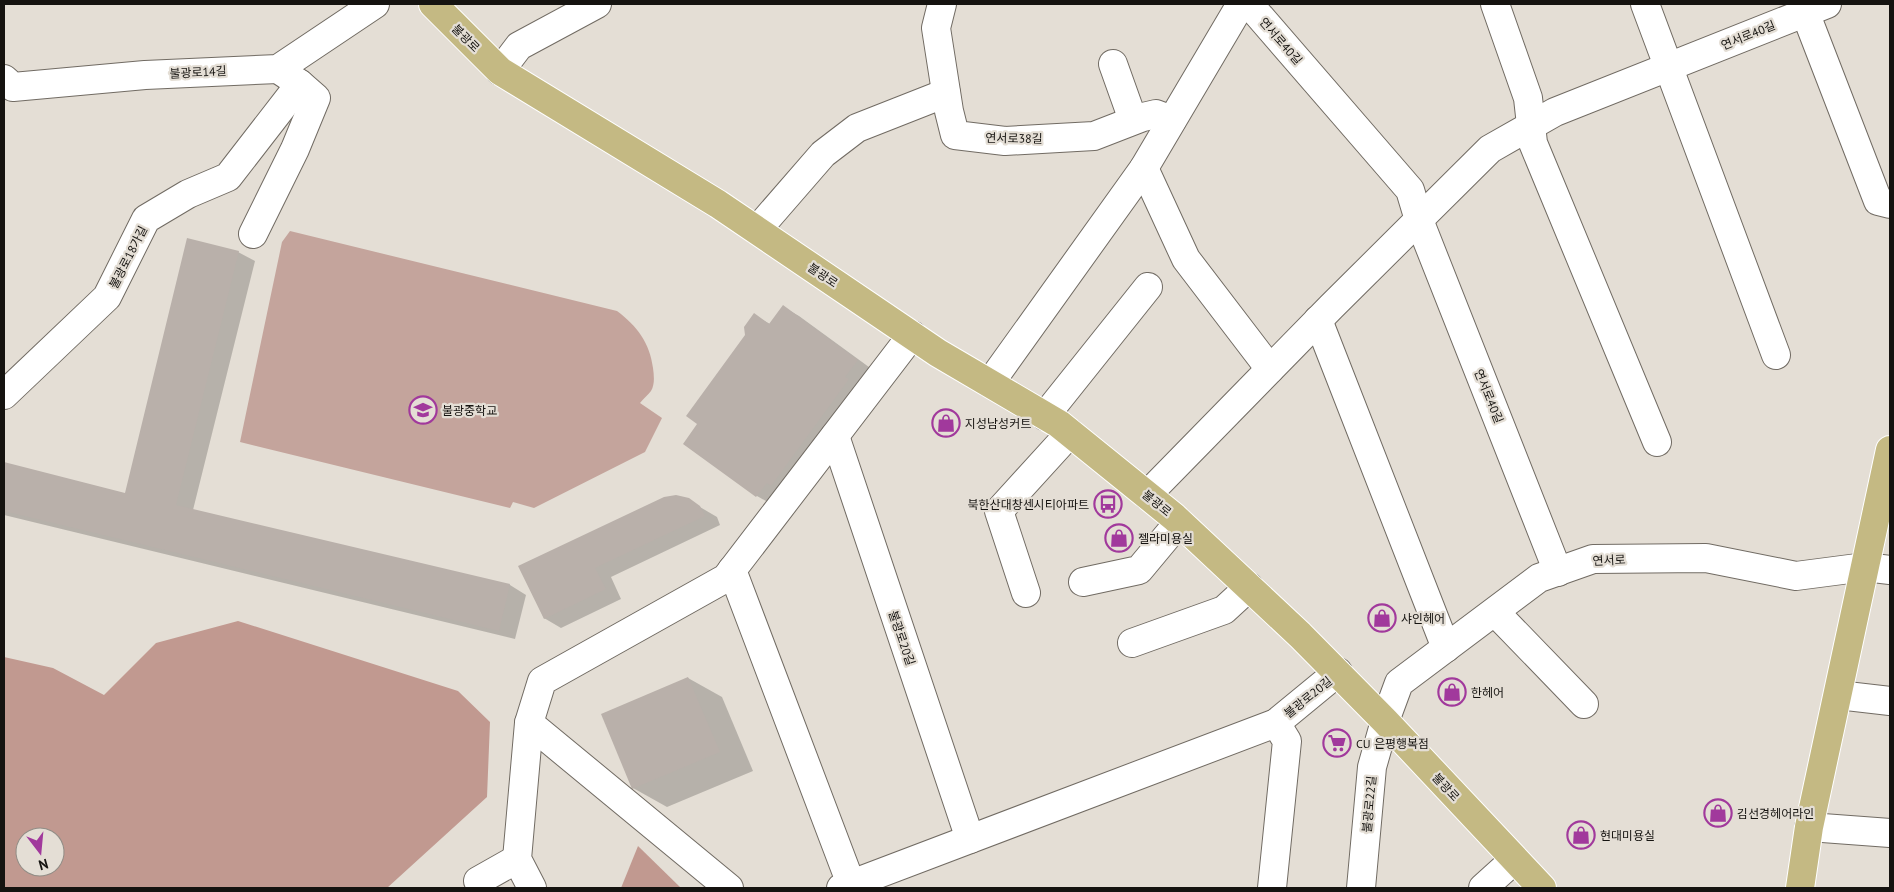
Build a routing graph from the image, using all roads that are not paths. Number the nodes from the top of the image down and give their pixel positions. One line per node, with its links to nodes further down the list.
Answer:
1 (375, 4): 12 (street)
2 (433, 4): 13 (main road, 불광로)
3 (596, 4): 13 (street)
4 (942, 4): 16 (street, 연서로38길)
5 (1241, 4): 18 (street)
6 (1249, 4): 22 (street, 연서로40길)
7 (1495, 4): 19 (street)
8 (1645, 4): 11 (street)
9 (1816, 8): 11 (street, 연서로40길); 21 (street)
10 (1113, 64): 17 (street)
11 (1668, 67): 19 (street, 연서로40길); 28 (street)
12 (278, 69): 14 (street); 15 (street, 불광로14길)
13 (500, 71): 23 (main road, 불광로)
14 (300, 84): 24 (street); 31 (street, 불광로18가길)
15 (7, 86)
16 (946, 93): 17 (street, 연서로38길); 23 (street)
17 (1133, 120): 18 (street, 연서로38길)
18 (1172, 120): 20 (street)
19 (1532, 125): 22 (street, 연서로40길); 35 (street)
20 (1144, 168): 29 (street); 30 (street)
21 (1890, 204)
22 (1419, 220): 26 (street, 연서로40길); 41 (street, 연서로40길)
23 (757, 230): 27 (main road, 불광로)
24 (253, 234)
25 (1148, 287): 32 (street)
26 (1318, 320): 29 (street, 연서로40길); 47 (street)
27 (912, 335): 30 (main road, 불광로); 34 (street)
28 (1776, 356)
29 (1270, 369): 37 (street, 연서로40길)
30 (990, 383): 32 (main road, 불광로)
31 (4, 395)
32 (1045, 416): 33 (main road, 불광로)
33 (1070, 432): 37 (main road, 불광로); 44 (street)
34 (835, 436): 40 (street); 57 (street, 불광로20길)
35 (1657, 442)
36 (1890, 450): 39 (main road)
37 (1147, 495): 38 (main road, 불광로)
38 (1179, 522): 42 (street); 43 (main road, 불광로)
39 (1878, 569): 41 (street, 연서로); 49 (main road)
40 (732, 570): 53 (street); 61 (street, 불광로20길)
41 (1558, 572): 45 (street, 연서로)
42 (1082, 582)
43 (1249, 587): 46 (street); 48 (main road, 불광로)
44 (1026, 593)
45 (1494, 612): 47 (street, 연서로); 51 (street)
46 (1132, 642)
47 (1446, 648): 52 (street, 불광로22길)
48 (1338, 672): 52 (main road, 불광로); 54 (street, 불광로20길)
49 (1838, 695): 50 (street); 55 (main road)
50 (1890, 701)
51 (1584, 704)
52 (1385, 721): 59 (main road, 불광로); 65 (street, 불광로22길)
53 (529, 723): 58 (street); 63 (street)
54 (1276, 723): 57 (street, 불광로20길); 64 (street)
55 (1809, 827): 56 (street); 68 (main road)
56 (1890, 832)
57 (970, 839): 61 (street, 불광로20길)
58 (517, 859): 60 (street); 62 (street)
59 (1514, 860): 66 (street); 67 (main road, 불광로)
60 (478, 881)
61 (846, 886)
62 (532, 888)
63 (730, 888)
64 (1272, 888)
65 (1361, 888)
66 (1483, 888)
67 (1542, 888)
68 (1800, 888)

